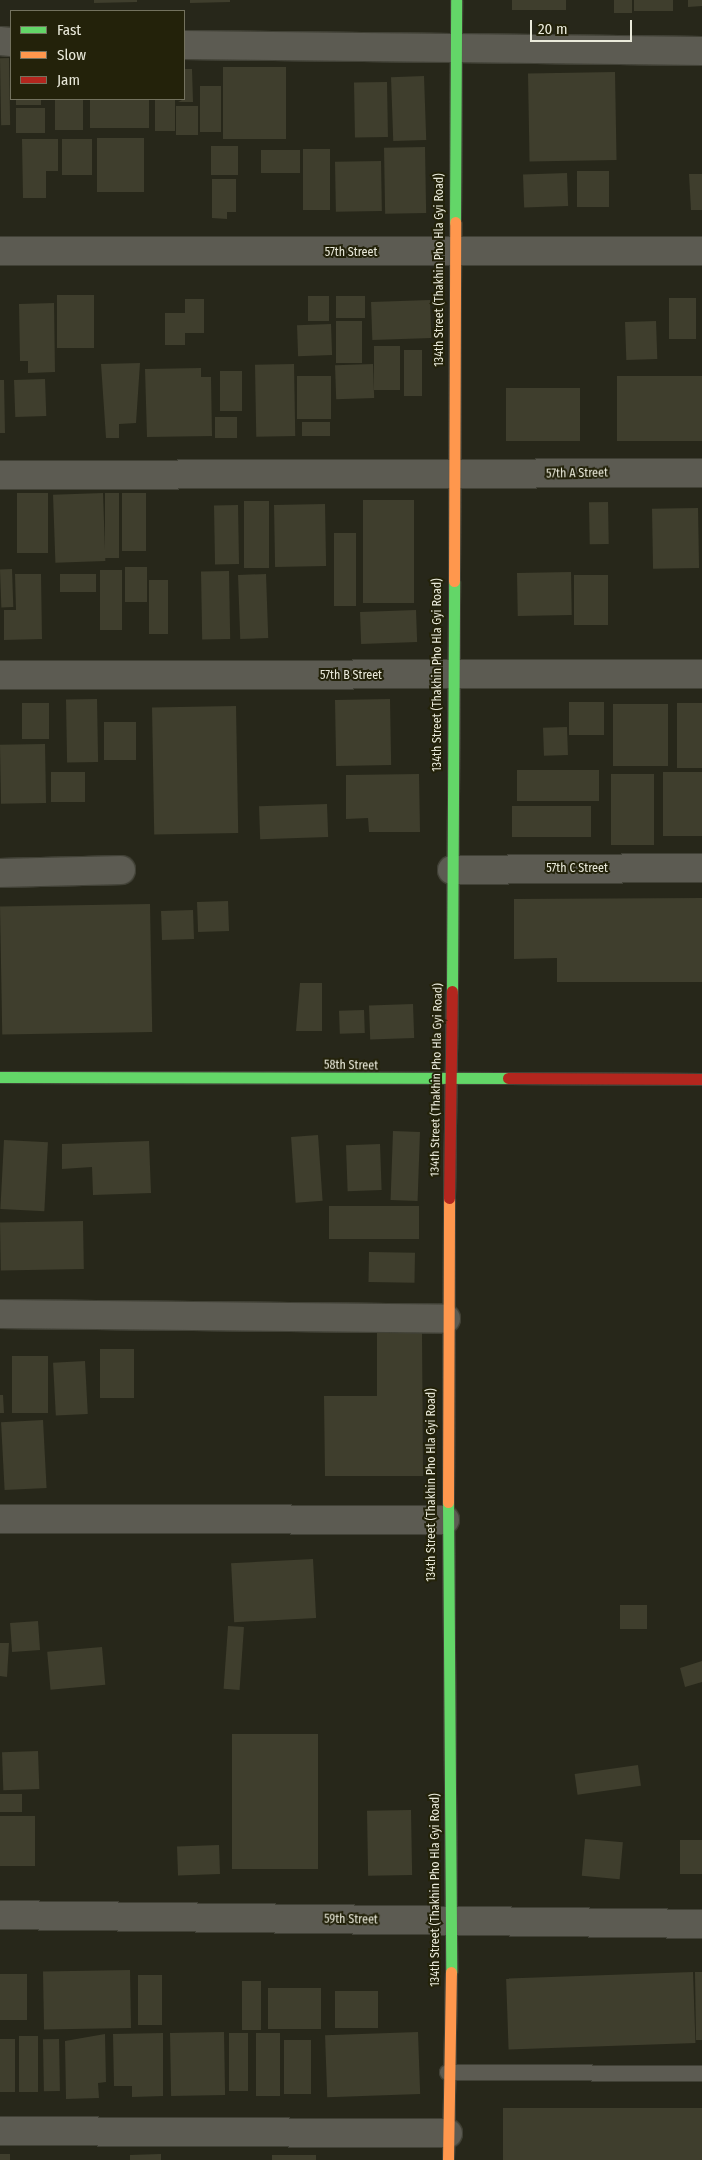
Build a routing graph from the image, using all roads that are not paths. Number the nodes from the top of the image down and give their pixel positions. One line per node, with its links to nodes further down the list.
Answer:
1 (456, 0): 3 (street, 134th Street (Thakhin Pho Hla Gyi Road))
2 (185, 45): 3 (street)
3 (456, 51): 4 (street); 7 (street, 134th Street (Thakhin Pho Hla Gyi Road))
4 (702, 52)
5 (0, 251): 7 (street, 57th Street)
6 (702, 251): 7 (street, 57th Street)
7 (453, 253): 10 (street, 134th Street (Thakhin Pho Hla Gyi Road))
8 (702, 473): 10 (street, 57th A Street)
9 (0, 475): 10 (street, 57th A Street)
10 (453, 476): 13 (street, 134th Street (Thakhin Pho Hla Gyi Road))
11 (702, 674): 13 (street, 57th B Street)
12 (0, 675): 13 (street, 57th B Street)
13 (452, 676): 16 (street, 134th Street (Thakhin Pho Hla Gyi Road))
14 (702, 868): 16 (street, 57th C Street)
15 (121, 870): 17 (street)
16 (452, 870): 20 (street, 134th Street (Thakhin Pho Hla Gyi Road))
17 (0, 873)
18 (0, 1077): 20 (street, 58th Street)
19 (702, 1079): 20 (street, 58th Street)
20 (452, 1081): 22 (street, 134th Street (Thakhin Pho Hla Gyi Road))
21 (0, 1314): 22 (street)
22 (446, 1319): 24 (street, 134th Street (Thakhin Pho Hla Gyi Road))
23 (0, 1519): 24 (street)
24 (445, 1520): 26 (street, 134th Street (Thakhin Pho Hla Gyi Road))
25 (0, 1915): 26 (street, 59th Street)
26 (452, 1922): 27 (street, 59th Street); 28 (street, 134th Street (Thakhin Pho Hla Gyi Road))
27 (702, 1924)
28 (447, 2072): 29 (lane); 31 (street, 134th Street (Thakhin Pho Hla Gyi Road))
29 (702, 2073)
30 (0, 2131): 31 (street)
31 (448, 2147)

